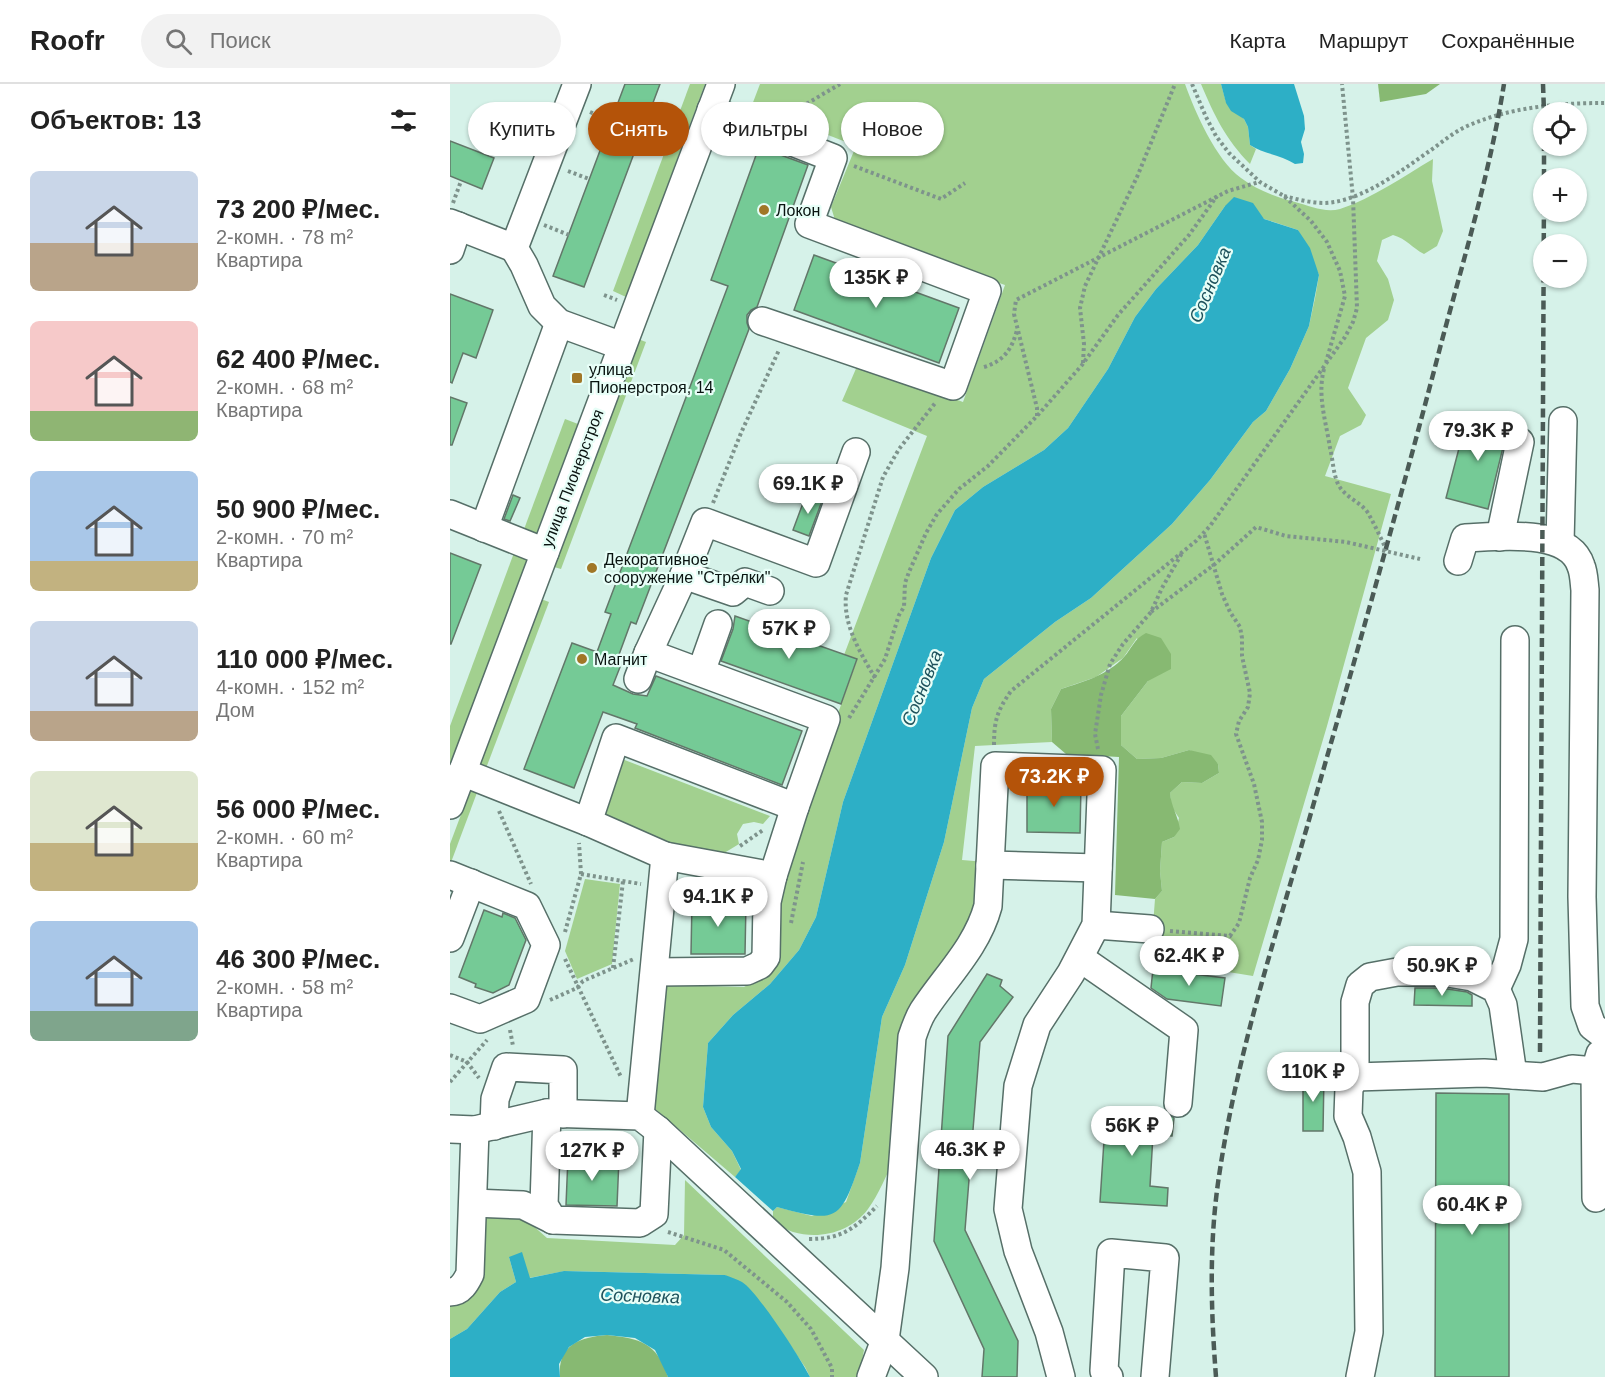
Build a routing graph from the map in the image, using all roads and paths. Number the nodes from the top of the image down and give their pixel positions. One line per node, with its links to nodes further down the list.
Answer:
1 (577, 84): 20 (street)
2 (721, 84): 7 (street, улица Пионерстроя)
3 (840, 84): 8 (path)
4 (1175, 84): 21 (path)
5 (1192, 84): 14 (path)
6 (1342, 84): 18 (path)
7 (714, 102)
8 (811, 102)
9 (1605, 103): 18 (path)
10 (701, 137): 26 (street, улица Пионерстроя)
11 (828, 156): 12 (street)
12 (833, 158): 15 (path); 29 (street)
13 (461, 181): 19 (path)
14 (1260, 182): 16 (path); 17 (path)
15 (965, 183)
16 (1217, 196): 21 (path); 27 (path)
17 (1284, 196): 18 (path); 28 (path)
18 (1353, 198): 28 (path)
19 (452, 227): 20 (street)
20 (514, 248): 23 (street)
21 (1100, 256): 25 (path); 27 (path)
22 (762, 321): 24 (street)
23 (559, 323): 26 (street); 36 (street)
24 (788, 330): 29 (street); 35 (path)
25 (1017, 330): 29 (path); 30 (path)
26 (622, 346): 42 (street, улица Пионерстроя)
27 (1083, 364): 30 (path)
28 (1325, 365): 37 (path); 41 (path)
29 (953, 387): 53 (path)
30 (1037, 416): 53 (path)
31 (1563, 421): 39 (street)
32 (1520, 442): 38 (street)
33 (855, 452): 35 (street)
34 (450, 514): 36 (street)
35 (705, 522): 46 (street)
36 (484, 528): 42 (street)
37 (1203, 533): 40 (path); 45 (path)
38 (1500, 537): 39 (street); 44 (street)
39 (1560, 543): 81 (street)
40 (1184, 550): 48 (path); 56 (path)
41 (1387, 551): 43 (path); 45 (path)
42 (545, 552): 58 (street, улица Пионерстроя)
43 (1420, 559)
44 (1458, 561)
45 (1215, 564): 48 (path); 72 (path)
46 (684, 575): 47 (street); 51 (street)
47 (770, 591)
48 (1151, 612): 57 (path)
49 (718, 624): 52 (street)
50 (1515, 640): 79 (street)
51 (648, 652): 52 (street); 54 (street)
52 (701, 672): 60 (street)
53 (875, 678): 55 (path)
54 (638, 679)
55 (865, 690)
56 (994, 766): 57 (street); 64 (street)
57 (1102, 770): 65 (street)
58 (462, 772): 59 (street, улица Пионерстроя); 61 (street)
59 (450, 805)
60 (795, 807): 61 (street); 63 (path); 67 (street)
61 (583, 820): 62 (street); 66 (path)
62 (665, 856): 63 (street); 70 (street)
63 (713, 865): 67 (street)
64 (990, 865): 65 (street); 98 (street)
65 (1098, 868): 71 (street)
66 (581, 874): 69 (path); 73 (path)
67 (773, 876): 76 (street)
68 (460, 879): 74 (street); 80 (street)
69 (623, 881): 70 (path); 77 (path)
70 (662, 888): 76 (street)
71 (1096, 925): 72 (street); 75 (street)
72 (1150, 929)
73 (564, 936)
74 (450, 938)
75 (1080, 958): 87 (street); 102 (street)
76 (656, 961): 77 (path); 89 (street)
77 (614, 968): 78 (path)
78 (578, 988)
79 (1496, 989): 84 (street); 85 (street)
80 (450, 1008)
81 (1605, 1037): 83 (street)
82 (450, 1055): 86 (path)
83 (1595, 1071): 84 (street); 93 (street)
84 (1513, 1075): 85 (street)
85 (1355, 1077): 105 (street)
86 (495, 1099): 88 (street); 90 (street)
87 (1178, 1103)
88 (555, 1114): 89 (street); 90 (street); 94 (street)
89 (649, 1123): 95 (street); 98 (street)
90 (473, 1128): 91 (street)
91 (465, 1190): 94 (street); 97 (street)
92 (881, 1198): 96 (path)
93 (1596, 1198)
94 (553, 1220): 95 (street)
95 (640, 1223): 99 (path)
96 (826, 1239)
97 (450, 1292)
98 (885, 1340): 100 (street); 101 (street)
99 (832, 1377)
100 (871, 1377)
101 (924, 1377)
102 (1062, 1377)
103 (1109, 1377): 104 (street)
104 (1155, 1377)
105 (1360, 1377)

